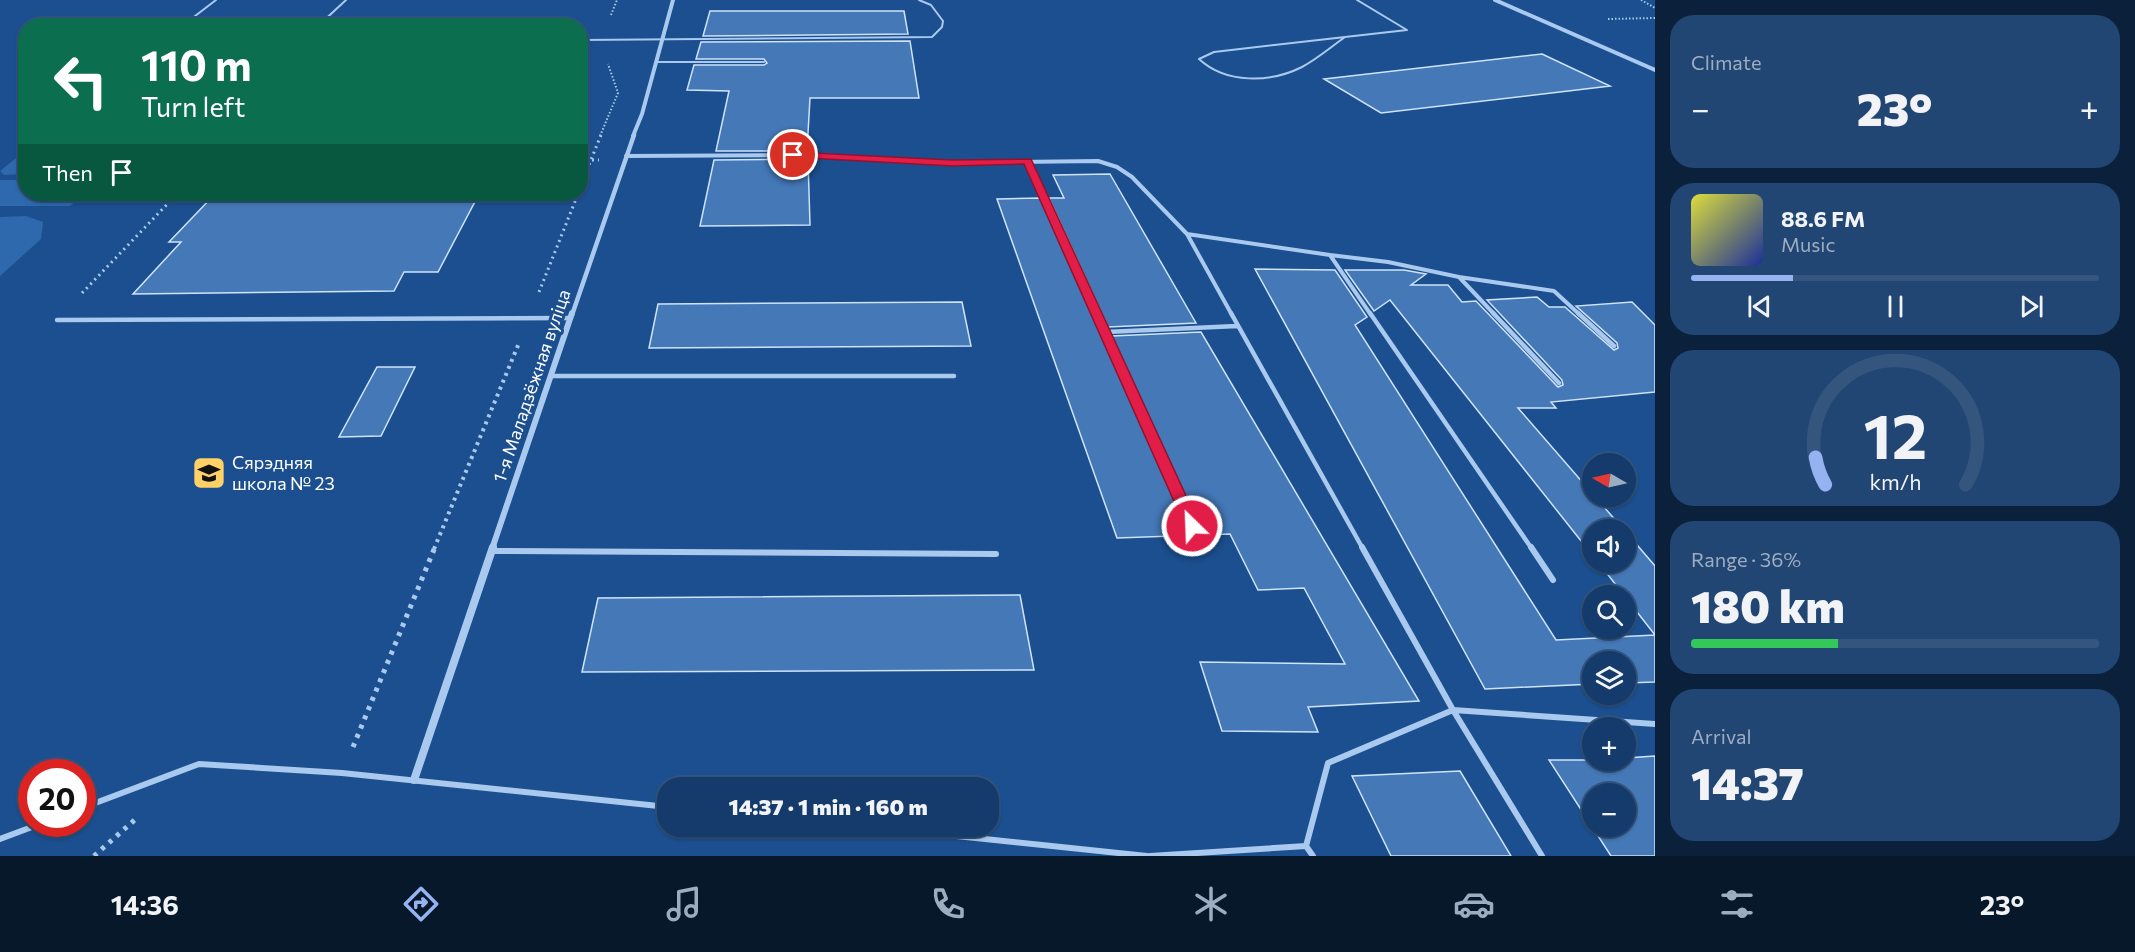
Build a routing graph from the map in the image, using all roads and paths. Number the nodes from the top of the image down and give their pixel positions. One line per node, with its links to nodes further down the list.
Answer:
1 (216, 0): 10 (lane)
2 (346, 0): 11 (lane)
3 (617, 0): 16 (path)
4 (673, 0): 17 (street, 1-я Маладзёжная вуліца)
5 (919, 0): 17 (lane)
6 (1357, 0): 14 (lane)
7 (1495, 0): 20 (street)
8 (1641, 0): 9 (path)
9 (1655, 8)
10 (192, 18)
11 (327, 18)
12 (1655, 18): 13 (path)
13 (1598, 20)
14 (1345, 37): 14 (lane)
15 (588, 40): 16 (lane)
16 (601, 40): 17 (lane); 22 (path)
17 (662, 40): 19 (street, 1-я Маладзёжная вуліца)
18 (764, 62): 19 (lane)
19 (656, 63): 21 (street, 1-я Маладзёжная вуліца)
20 (1655, 70)
21 (626, 156): 23 (lane); 31 (street, 1-я Маладзёжная вуліца)
22 (591, 160): 24 (path)
23 (1028, 161): 27 (lane); 34 (lane)
24 (588, 167)
25 (170, 201): 32 (path)
26 (575, 201): 30 (path)
27 (1186, 234): 28 (lane); 33 (lane)
28 (1330, 255): 29 (lane); 42 (lane)
29 (1459, 277): 35 (lane); 38 (lane)
30 (529, 318): 31 (lane); 32 (lane); 45 (path)
31 (571, 318): 36 (street, 1-я Маладзёжная вуліца)
32 (57, 320)
33 (1238, 326): 34 (lane); 43 (lane)
34 (1106, 332): 39 (lane)
35 (1614, 346)
36 (551, 376): 37 (lane); 40 (street, 1-я Маладзёжная вуліца)
37 (954, 376)
38 (1559, 383)
39 (1192, 526)
40 (491, 551): 41 (lane); 46 (street, 1-я Маладзёжная вуліца)
41 (996, 554)
42 (1553, 580)
43 (1453, 710): 44 (lane); 52 (lane); 55 (lane)
44 (1655, 724)
45 (342, 773): 46 (lane); 47 (lane)
46 (414, 780): 48 (lane)
47 (96, 803)
48 (657, 806)
49 (18, 832): 51 (lane)
50 (967, 837): 53 (lane)
51 (0, 839)
52 (1305, 846): 53 (lane); 54 (lane)
53 (1149, 856)
54 (1313, 856)
55 (1542, 856)

